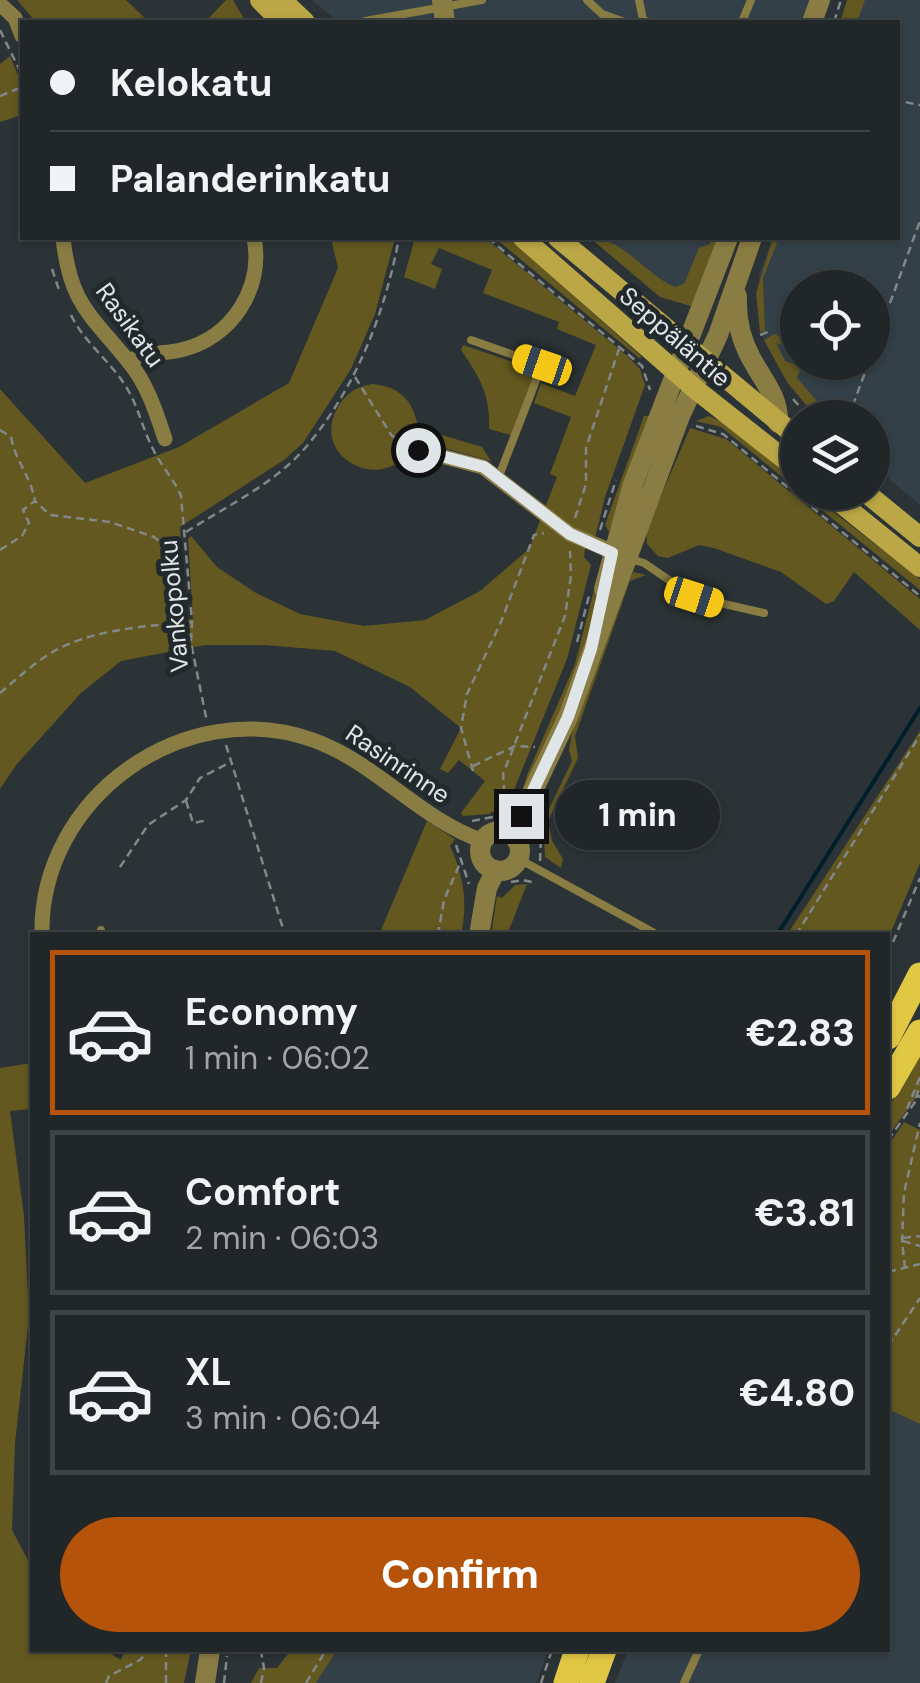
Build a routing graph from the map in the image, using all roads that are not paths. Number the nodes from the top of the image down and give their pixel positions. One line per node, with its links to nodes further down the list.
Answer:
1 (260, 0): 7 (main road)
2 (282, 0): 8 (main road)
3 (482, 0): 6 (lane)
4 (587, 0): 10 (lane)
5 (0, 4): 11 (street)
6 (444, 10): 9 (lane)
7 (280, 20)
8 (303, 20)
9 (378, 20)
10 (619, 20)
11 (20, 31)
12 (63, 240): 21 (street, Rasikatu)
13 (254, 240): 21 (street)
14 (524, 240): 23 (main road, Seppäläntie)
15 (560, 240): 20 (main road, Seppäläntie)
16 (727, 240): 20 (street)
17 (751, 240): 18 (street)
18 (738, 281): 22 (street); 25 (street, Seppäläntie)
19 (470, 340): 29 (lane)
20 (686, 348): 22 (main road, Seppäläntie); 23 (street)
21 (128, 361): 26 (street, Rasikatu)
22 (706, 364): 24 (street); 25 (main road, Seppäläntie)
23 (676, 372): 24 (main road, Seppäläntie); 33 (street)
24 (694, 388): 28 (main road, Seppäläntie); 33 (street)
25 (778, 423)
26 (158, 442)
27 (418, 450): 29 (street)
28 (780, 456)
29 (499, 476): 33 (street)
30 (849, 510): 34 (main road)
31 (887, 510): 32 (main road)
32 (920, 537)
33 (611, 552): 35 (lane); 36 (street)
34 (920, 567)
35 (764, 613)
36 (510, 833): 37 (street); 38 (street)
37 (483, 841): 39 (street); 40 (street, Rasinrinne)
38 (528, 863): 39 (street); 42 (lane)
39 (484, 882): 41 (street)
40 (42, 932)
41 (479, 932)
42 (653, 932)
43 (920, 975): 45 (main road)
44 (920, 1032): 46 (main road)
45 (890, 1033)
46 (890, 1084)
47 (210, 1652): 51 (street)
48 (577, 1652): 52 (main road)
49 (603, 1652): 53 (main road)
50 (698, 1652): 54 (lane)
51 (205, 1683)
52 (566, 1683)
53 (592, 1683)
54 (684, 1683)

